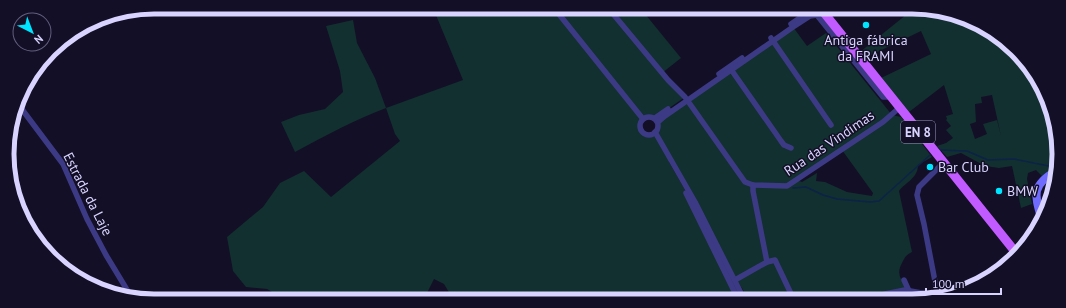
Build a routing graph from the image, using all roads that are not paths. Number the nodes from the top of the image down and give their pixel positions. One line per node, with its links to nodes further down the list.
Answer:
1 (559, 14): 11 (street)
2 (613, 14): 8 (street)
3 (805, 14): 6 (street)
4 (814, 14): 6 (street)
5 (821, 14): 10 (main road, EN 8)
6 (772, 39): 7 (street); 13 (street)
7 (731, 68): 8 (street); 15 (street)
8 (686, 99): 12 (street); 18 (street)
9 (21, 108): 24 (street, Estrada da Laje)
10 (899, 108): 16 (main road, EN 8); 18 (street, Rua das Vindimas)
11 (643, 119): 12 (street); 14 (street)
12 (656, 120): 14 (street)
13 (831, 125)
14 (653, 134): 22 (street); 28 (street)
15 (791, 148)
16 (943, 163): 20 (main road, EN 8); 26 (street)
17 (1050, 175): 19 (street)
18 (753, 185): 21 (street)
19 (1040, 212)
20 (1013, 250)
21 (767, 262): 22 (street); 30 (street)
22 (734, 280): 29 (street)
23 (904, 280): 25 (street)
24 (128, 291)
25 (909, 291): 27 (street); 31 (street)
26 (937, 291)
27 (923, 293)
28 (736, 294)
29 (741, 294)
30 (791, 294)
31 (885, 294)

